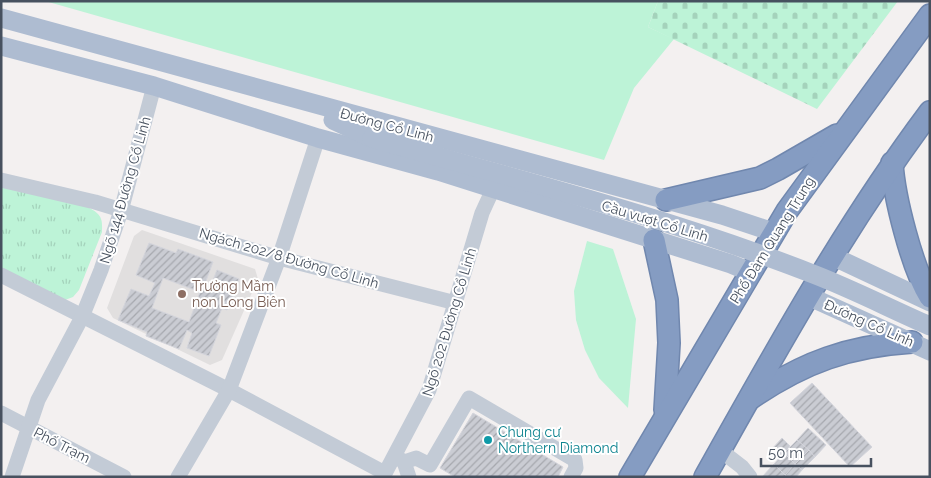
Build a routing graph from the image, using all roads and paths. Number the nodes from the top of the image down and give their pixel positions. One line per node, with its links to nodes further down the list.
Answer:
1 (930, 14): 8 (highway, Phố Đàm Quang Trung)
2 (1, 18): 5 (main road, Đường Cổ Linh)
3 (1, 46): 4 (main road)
4 (154, 86): 7 (main road); 15 (street, Ngõ 144 Đường Cổ Linh)
5 (277, 95): 10 (main road, Cầu vượt Cổ Linh); 14 (main road, Đường Cổ Linh)
6 (930, 112): 11 (highway)
7 (270, 121): 9 (main road); 10 (main road, Cầu vượt Cổ Linh)
8 (844, 131): 14 (highway); 16 (highway, Phố Đàm Quang Trung)
9 (318, 138): 13 (main road); 19 (street)
10 (372, 138): 28 (main road, Cầu vượt Cổ Linh, bridge)
11 (892, 163): 18 (highway); 23 (highway)
12 (1, 180): 15 (street, Ngách 202/8 Đường Cổ Linh)
13 (493, 189): 17 (main road); 25 (street, Ngõ 202 Đường Cổ Linh)
14 (666, 200): 16 (main road, Đường Cổ Linh); 17 (main road)
15 (122, 211): 19 (street, Ngách 202/8 Đường Cổ Linh); 27 (street, Ngõ 144 Đường Cổ Linh)
16 (773, 232): 20 (highway, Phố Đàm Quang Trung)
17 (654, 240): 20 (main road); 33 (highway)
18 (832, 256): 22 (highway); 24 (main road)
19 (279, 258): 25 (street, Ngách 202/8 Đường Cổ Linh); 30 (street)
20 (750, 272): 33 (highway, Phố Đàm Quang Trung)
21 (1, 275): 27 (street)
22 (808, 296): 29 (main road, Đường Cổ Linh); 31 (highway)
23 (930, 297)
24 (930, 302)
25 (456, 303): 36 (street, Ngõ 202 Đường Cổ Linh)
26 (930, 311): 29 (main road)
27 (82, 317): 30 (street); 34 (street, Ngõ 144 Đường Cổ Linh)
28 (930, 326)
29 (921, 346): 31 (highway)
30 (229, 390): 37 (street); 40 (street)
31 (747, 401): 35 (highway)
32 (1, 413): 34 (street, Phố Trạm)
33 (665, 416): 43 (highway, Phố Đàm Quang Trung)
34 (27, 427): 38 (street, Ngõ 144 Đường Cổ Linh); 39 (street, Phố Trạm)
35 (720, 450): 44 (highway); 45 (street)
36 (399, 459): 37 (street, Ngõ 202 Đường Cổ Linh); 41 (street); 42 (street)
37 (384, 475)
38 (12, 477)
39 (124, 477)
40 (178, 477)
41 (409, 477)
42 (571, 477)
43 (630, 477)
44 (705, 477)
45 (750, 477)

